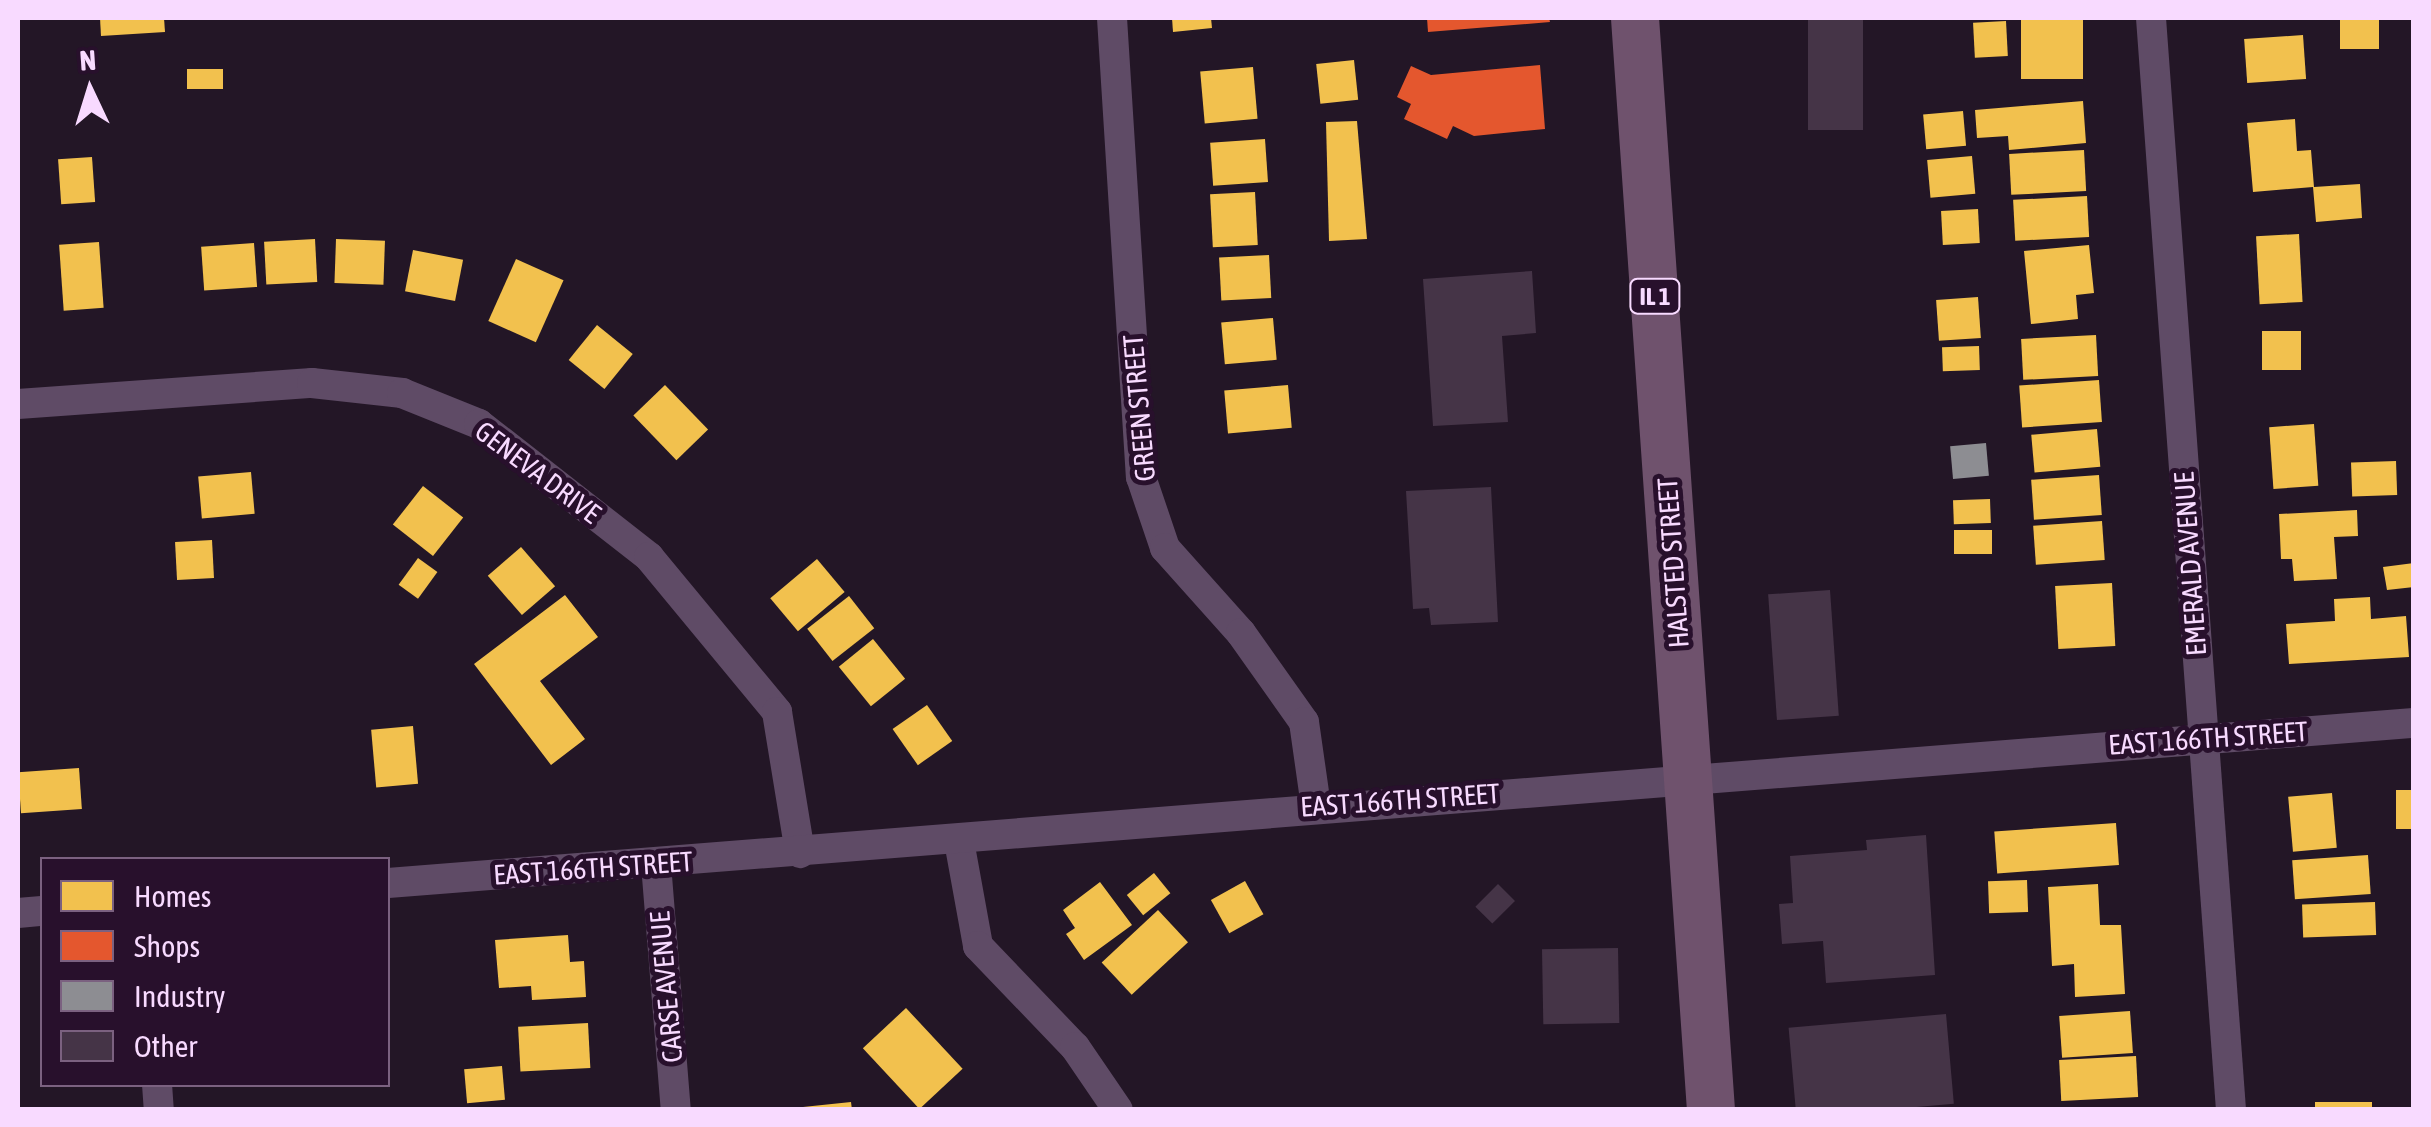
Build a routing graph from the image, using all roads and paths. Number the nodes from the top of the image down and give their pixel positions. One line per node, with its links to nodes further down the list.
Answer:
1 (1112, 18): 8 (street, GREEN STREET)
2 (1634, 18): 7 (main road, HALSTED STREET / IL 1)
3 (2151, 18): 6 (street, EMERALD AVENUE)
4 (18, 404): 10 (street, GENEVA DRIVE)
5 (2414, 723): 6 (street, EAST 166TH STREET)
6 (2202, 738): 7 (street, EAST 166TH STREET); 16 (street, EMERALD AVENUE)
7 (1689, 776): 8 (street, EAST 166TH STREET); 15 (main road, HALSTED STREET / IL 1)
8 (1316, 806): 9 (street, EAST 166TH STREET)
9 (959, 841): 10 (street, EAST 166TH STREET); 14 (street)
10 (800, 853): 11 (street, EAST 166TH STREET)
11 (656, 864): 12 (street, EAST 166TH STREET); 13 (street, CARSE AVENUE)
12 (390, 883)
13 (676, 1110)
14 (1118, 1110)
15 (1711, 1110)
16 (2231, 1110)

